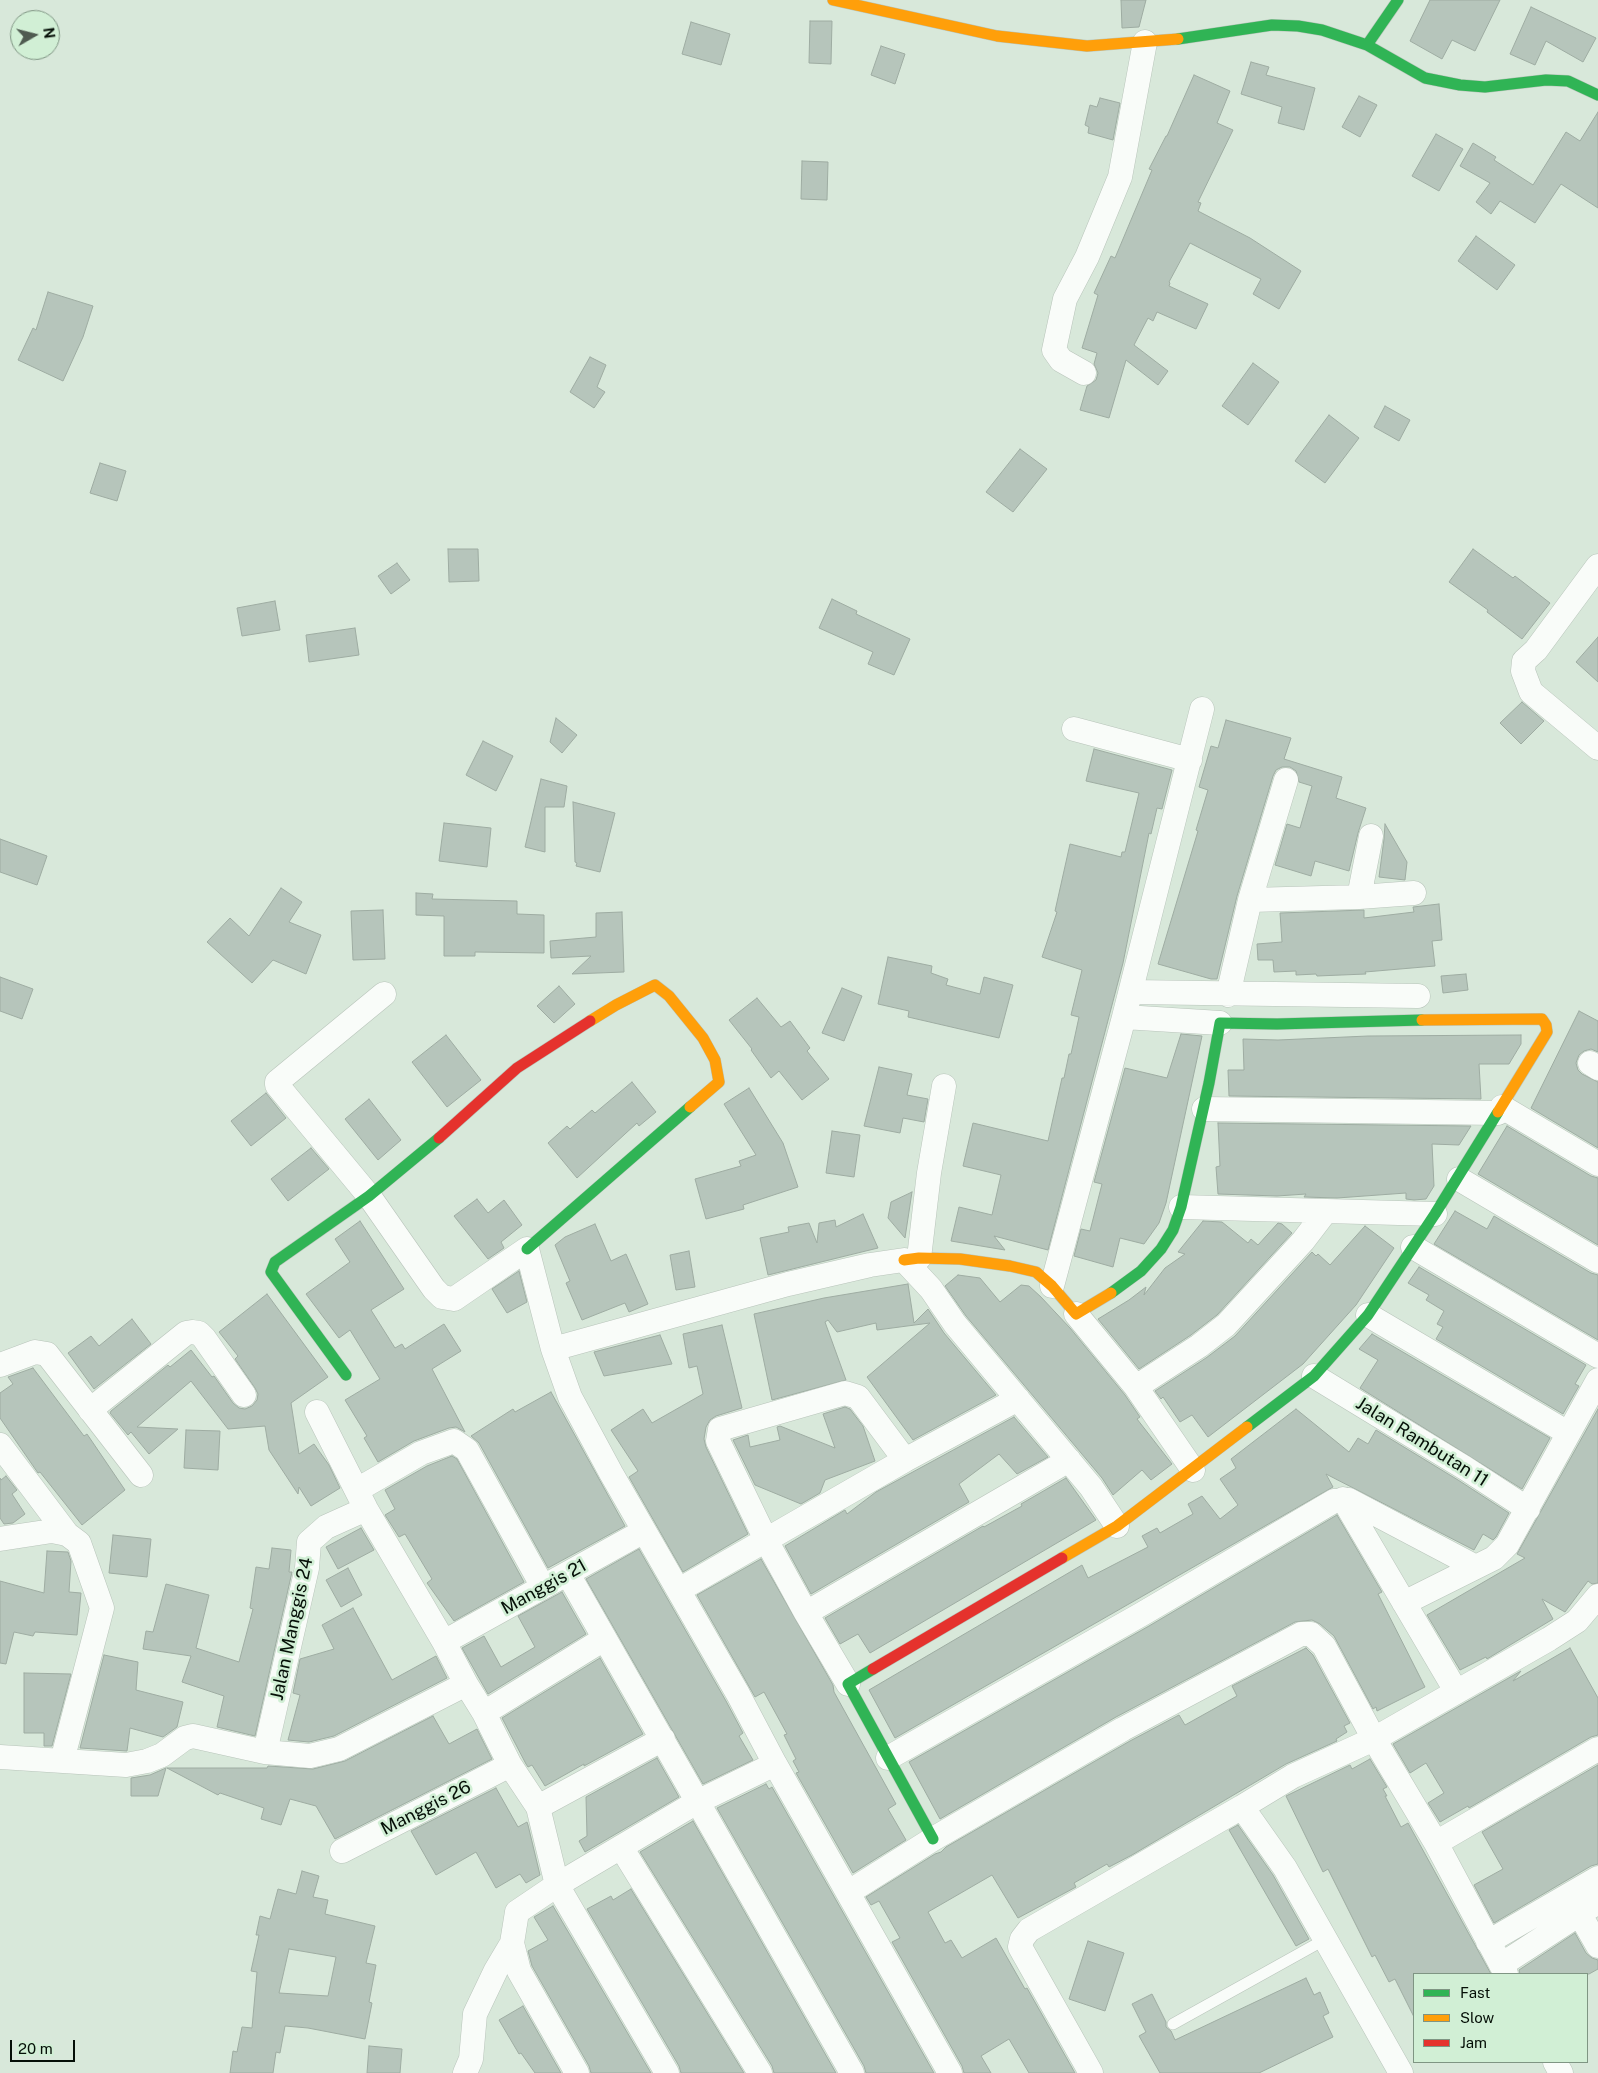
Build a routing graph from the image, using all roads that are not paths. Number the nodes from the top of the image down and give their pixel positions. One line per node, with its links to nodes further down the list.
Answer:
1 (833, 0): 3 (street)
2 (1398, 0): 4 (street)
3 (1145, 42): 4 (street); 6 (street)
4 (1367, 45): 5 (street)
5 (1598, 95)
6 (1084, 373)
7 (1598, 566): 10 (street)
8 (1202, 709): 11 (street)
9 (1074, 729): 11 (street)
10 (1598, 748)
11 (1190, 760): 17 (street)
12 (1286, 780): 16 (street)
13 (1370, 836): 15 (street)
14 (1414, 893): 15 (street)
15 (1359, 897): 16 (street)
16 (1250, 900): 19 (street)
17 (1131, 992): 19 (street); 21 (street)
18 (384, 994): 28 (street)
19 (1228, 994): 20 (street)
20 (1418, 996)
21 (1124, 1017): 22 (street); 36 (street)
22 (1220, 1023): 24 (street); 25 (street)
23 (944, 1086): 34 (street)
24 (1204, 1109): 25 (street); 29 (street)
25 (1500, 1110): 26 (street); 27 (street)
26 (1598, 1164)
27 (1458, 1179): 31 (street); 35 (street)
28 (369, 1196): 33 (street); 33 (street); 42 (street)
29 (1181, 1207): 30 (street); 37 (street)
30 (1326, 1211): 31 (street); 45 (street)
31 (1435, 1214): 32 (street)
32 (1413, 1247): 38 (street); 40 (street)
33 (527, 1249): 39 (street)
34 (911, 1259): 36 (street); 39 (street); 47 (street)
35 (1598, 1261)
36 (1052, 1286): 37 (street)
37 (1076, 1314): 45 (street)
38 (1368, 1315): 43 (street); 50 (street)
39 (553, 1349): 60 (street)
40 (1598, 1356)
41 (0, 1365): 48 (street)
42 (346, 1375)
43 (1314, 1376): 54 (street); 58 (street, Jalan Rambutan 11)
44 (1598, 1380): 50 (street)
45 (1136, 1387): 54 (street)
46 (244, 1394): 48 (street)
47 (1018, 1399): 52 (street); 53 (street)
48 (90, 1410): 55 (street)
49 (316, 1412): 56 (street)
50 (1568, 1432): 58 (street)
51 (0, 1445): 61 (street)
52 (905, 1460): 63 (street); 63 (street)
53 (1069, 1460): 59 (street); 70 (street)
54 (1193, 1470): 59 (street)
55 (141, 1475)
56 (361, 1499): 66 (street, Jalan Manggis 24); 72 (street); 80 (street, Jalan Manggis 24)
57 (1343, 1499): 64 (street); 69 (street); 82 (street)
58 (1528, 1509): 64 (street)
59 (1117, 1526): 74 (street)
60 (644, 1531): 65 (street, Manggis 21); 67 (street)
61 (67, 1534): 62 (street); 83 (street)
62 (0, 1539)
63 (766, 1540): 67 (street); 70 (street)
64 (1476, 1567): 69 (street)
65 (568, 1574): 66 (street, Manggis 21); 71 (street)
66 (543, 1587): 72 (street, Manggis 21)
67 (679, 1590): 84 (street)
68 (1598, 1596): 75 (street)
69 (1404, 1602): 75 (street)
70 (806, 1613): 74 (street)
71 (604, 1639): 76 (street); 77 (street)
72 (444, 1642): 73 (street)
73 (466, 1684): 76 (street); 80 (street)
74 (848, 1684): 82 (street)
75 (1456, 1691): 78 (street)
76 (484, 1713): 85 (street)
77 (663, 1739): 86 (street); 87 (street)
78 (1374, 1739): 88 (street); 89 (street); 90 (street)
79 (1598, 1749): 90 (street)
80 (265, 1752): 83 (street)
81 (0, 1756): 83 (street)
82 (888, 1758): 89 (street)
83 (62, 1761)
84 (775, 1764): 86 (street); 95 (street)
85 (510, 1765): 87 (street); 92 (street, Manggis 26)
86 (697, 1802): 91 (street); 107 (street)
87 (538, 1807): 94 (street)
88 (1242, 1808): 97 (street); 109 (street)
89 (933, 1839): 95 (street)
90 (1436, 1843): 98 (street)
91 (621, 1847): 94 (street); 106 (street)
92 (342, 1851)
93 (1598, 1878): 98 (street)
94 (557, 1885): 99 (street); 105 (street)
95 (849, 1892): 108 (street)
96 (1589, 1908): 100 (street); 101 (street)
97 (1324, 1940): 102 (lane); 110 (street)
98 (1488, 1942): 101 (street)
99 (512, 1943): 103 (street); 104 (street)
100 (1598, 1946)
101 (1504, 1970)
102 (1173, 2024)
103 (472, 2068)
104 (577, 2073)
105 (667, 2073)
106 (760, 2073)
107 (852, 2073)
108 (950, 2073)
109 (1092, 2073)
110 (1401, 2073)

